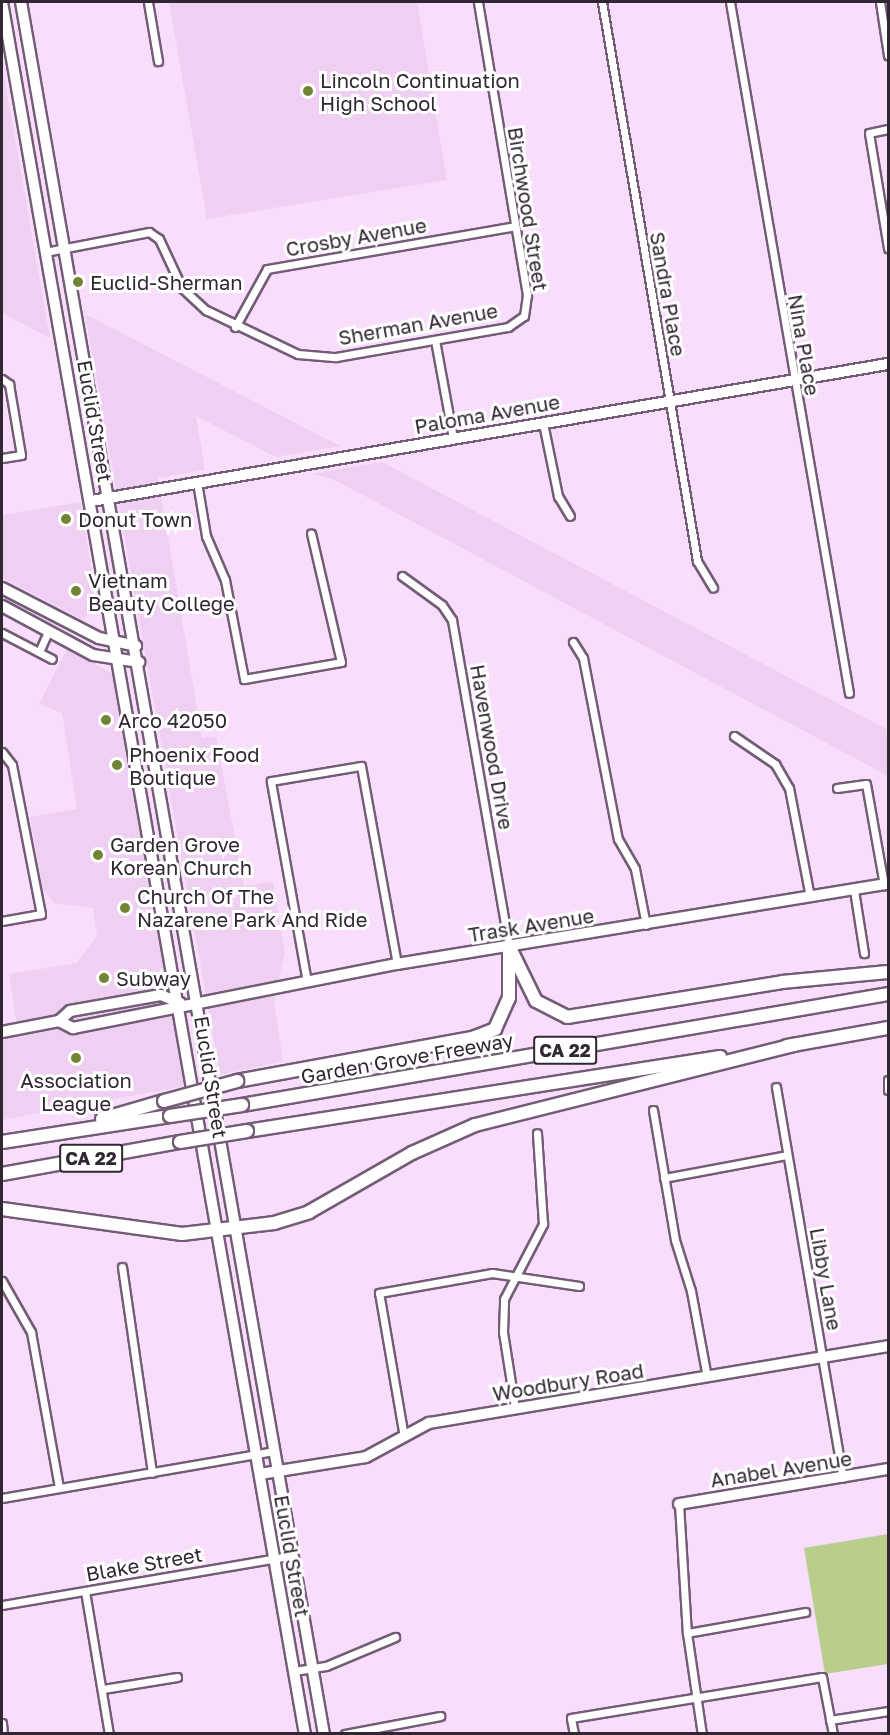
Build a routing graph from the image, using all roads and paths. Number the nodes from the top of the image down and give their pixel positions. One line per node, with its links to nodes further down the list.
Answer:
1 (21, 2): 7 (main road); 13 (main road, Euclid Street)
2 (148, 2): 9 (street)
3 (478, 2): 11 (street, Birchwood Street)
4 (602, 2): 21 (street, Sandra Place)
5 (730, 2): 20 (street, Nina Place)
6 (880, 2): 8 (street)
7 (2, 3): 14 (main road, Euclid Street)
8 (888, 55)
9 (158, 61)
10 (888, 129): 12 (street)
11 (515, 226): 15 (street, Birchwood Street); 16 (street, Crosby Avenue)
12 (888, 248)
13 (66, 249): 14 (street, Sherman Avenue); 16 (street, Sherman Avenue); 26 (main road, Euclid Street)
14 (45, 252): 27 (main road, Euclid Street)
15 (524, 316): 17 (street, Sherman Avenue)
16 (235, 327): 17 (street, Sherman Avenue)
17 (435, 340): 23 (street)
18 (888, 364): 20 (main road, Paloma Avenue)
19 (2, 380): 24 (street)
20 (794, 380): 21 (main road, Paloma Avenue); 43 (street, Nina Place)
21 (670, 401): 22 (main road, Paloma Avenue); 32 (street, Sandra Place)
22 (543, 423): 23 (main road, Paloma Avenue); 28 (street)
23 (453, 438): 25 (main road, Paloma Avenue)
24 (2, 458)
25 (197, 482): 26 (main road, Paloma Avenue); 29 (street)
26 (109, 497): 27 (main road, Paloma Avenue); 38 (main road, Euclid Street)
27 (92, 501): 37 (main road, Euclid Street)
28 (570, 516)
29 (311, 533)
30 (402, 576): 52 (street, Havenwood Drive)
31 (2, 588): 37 (main road)
32 (713, 588)
33 (2, 606): 34 (main road)
34 (48, 632): 39 (street); 42 (main road)
35 (2, 633): 39 (street)
36 (573, 642): 51 (street)
37 (117, 645): 38 (main road); 42 (main road, Euclid Street)
38 (136, 646): 41 (main road, Euclid Street)
39 (39, 652): 40 (street)
40 (52, 659)
41 (139, 662): 42 (main road); 58 (main road, Euclid Street)
42 (120, 663): 59 (main road, Euclid Street)
43 (849, 693)
44 (734, 736): 49 (street)
45 (2, 752): 50 (street)
46 (837, 788): 47 (street)
47 (886, 885): 48 (main road, Trask Avenue)
48 (854, 890): 49 (main road, Trask Avenue); 53 (street)
49 (810, 897): 51 (main road, Trask Avenue)
50 (2, 921)
51 (646, 925): 52 (main road, Trask Avenue)
52 (509, 946): 54 (main road, Trask Avenue); 55 (highway); 68 (highway, bridge)
53 (864, 953)
54 (397, 964): 56 (main road, Trask Avenue); 56 (street)
55 (888, 972)
56 (307, 982): 58 (main road, Trask Avenue)
57 (888, 994): 68 (highway, Garden Grove Freeway / CA 22, bridge)
58 (199, 1000): 59 (main road, Trask Avenue); 75 (main road, Euclid Street)
59 (180, 1003): 60 (main road, Trask Avenue); 60 (main road, Trask Avenue); 76 (main road, Euclid Street)
60 (59, 1021): 62 (main road, Trask Avenue)
61 (888, 1028): 63 (highway, CA 22)
62 (2, 1032)
63 (794, 1045): 72 (highway, CA 22, bridge); 75 (highway)
64 (888, 1080): 66 (street)
65 (776, 1088): 71 (street, Libby Lane)
66 (888, 1090)
67 (653, 1110): 73 (street)
68 (58, 1132): 70 (highway, Garden Grove Freeway / CA 22)
69 (537, 1133): 78 (street)
70 (2, 1142)
71 (787, 1155): 73 (street); 84 (street, Libby Lane)
72 (2, 1174)
73 (664, 1178): 85 (street)
74 (2, 1209): 76 (highway)
75 (237, 1230): 76 (highway); 81 (main road, Euclid Street)
76 (216, 1233): 82 (main road, Euclid Street)
77 (122, 1267): 92 (street)
78 (517, 1274): 80 (street); 86 (street); 87 (street)
79 (2, 1281): 95 (street)
80 (579, 1286)
81 (256, 1343): 82 (main road); 88 (main road, Euclid Street)
82 (238, 1346): 89 (main road, Euclid Street)
83 (888, 1346): 84 (main road, Woodbury Road)
84 (822, 1358): 85 (main road, Woodbury Road); 94 (street, Libby Lane)
85 (707, 1377): 86 (main road, Woodbury Road)
86 (515, 1408): 87 (main road, Woodbury Road)
87 (404, 1437): 91 (main road, Woodbury Road)
88 (275, 1451): 89 (street); 91 (main road, Euclid Street)
89 (256, 1454): 92 (street); 93 (main road, Euclid Street)
90 (888, 1469): 94 (main road, Anabel Avenue)
91 (278, 1471): 93 (main road, Woodbury Road); 98 (main road, Euclid Street)
92 (153, 1473): 95 (street)
93 (260, 1474): 99 (main road, Euclid Street)
94 (843, 1477): 97 (main road, Anabel Avenue)
95 (59, 1488): 96 (street)
96 (2, 1498)
97 (679, 1504): 103 (street)
98 (293, 1555): 99 (street, Blake Street); 105 (main road, Euclid Street)
99 (274, 1558): 100 (street, Blake Street); 106 (main road, Euclid Street)
100 (85, 1591): 101 (street, Blake Street); 108 (street)
101 (2, 1605)
102 (805, 1612): 103 (street)
103 (687, 1633): 109 (street)
104 (395, 1637): 105 (street)
105 (312, 1668): 106 (street); 117 (main road, Euclid Street)
106 (294, 1671): 116 (main road, Euclid Street)
107 (177, 1677): 108 (street)
108 (103, 1689): 115 (street)
109 (695, 1698): 112 (street); 119 (street); 120 (street)
110 (888, 1712): 112 (street)
111 (440, 1716): 118 (street)
112 (830, 1720): 121 (street)
113 (2, 1724): 114 (street)
114 (3, 1734)
115 (109, 1734)
116 (305, 1734)
117 (324, 1734)
118 (345, 1734)
119 (574, 1734)
120 (702, 1734)
121 (833, 1734)

